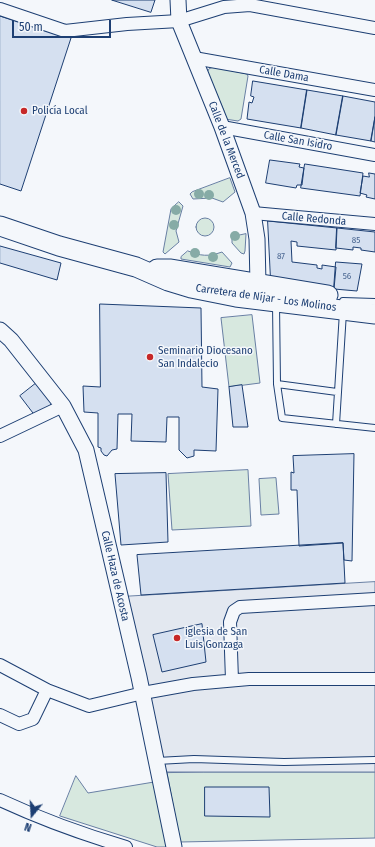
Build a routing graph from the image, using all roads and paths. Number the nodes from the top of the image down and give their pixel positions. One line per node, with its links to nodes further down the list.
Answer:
1 (178, 0): 3 (street, Calle de la Merced)
2 (0, 9): 3 (street)
3 (179, 21): 4 (street); 5 (street, Calle de la Merced)
4 (375, 28)
5 (194, 58): 6 (street, Calle Dama); 7 (street, Calle de la Merced)
6 (375, 90)
7 (222, 127): 8 (street, Calle San Isidro); 9 (street, Calle de la Merced)
8 (375, 155)
9 (253, 213): 11 (street, Calle Redonda); 15 (street, Calle de la Merced)
10 (0, 214): 14 (main road)
11 (375, 224)
12 (0, 226): 14 (main road, Carretera de Níjar - Los Molinos)
13 (0, 239): 14 (main road)
14 (170, 275): 15 (main road, Carretera de Níjar - Los Molinos); 17 (main road, Carretera de Níjar - Los Molinos)
15 (258, 284): 16 (main road, Carretera de Níjar - Los Molinos)
16 (375, 302): 17 (lane)
17 (283, 303): 18 (main road, Carretera de Níjar - Los Molinos); 21 (lane)
18 (343, 310): 19 (main road, Carretera de Níjar - Los Molinos); 22 (lane)
19 (375, 314)
20 (0, 330): 23 (street, Calle Haza de Acosta)
21 (277, 384): 22 (lane); 24 (lane)
22 (337, 392): 24 (lane)
23 (63, 406): 26 (street); 32 (street, Calle Haza de Acosta)
24 (336, 424): 25 (lane)
25 (375, 428)
26 (0, 436)
27 (375, 599): 30 (street)
28 (0, 665): 31 (street)
29 (375, 679): 30 (street)
30 (232, 680): 32 (street)
31 (47, 690): 32 (street); 33 (street)
32 (143, 693): 35 (street, Calle Haza de Acosta)
33 (0, 715)
34 (375, 760): 35 (lane)
35 (156, 761): 39 (street, Calle Haza de Acosta)
36 (0, 800): 37 (street)
37 (87, 841): 38 (street)
38 (126, 847)
39 (174, 847)

